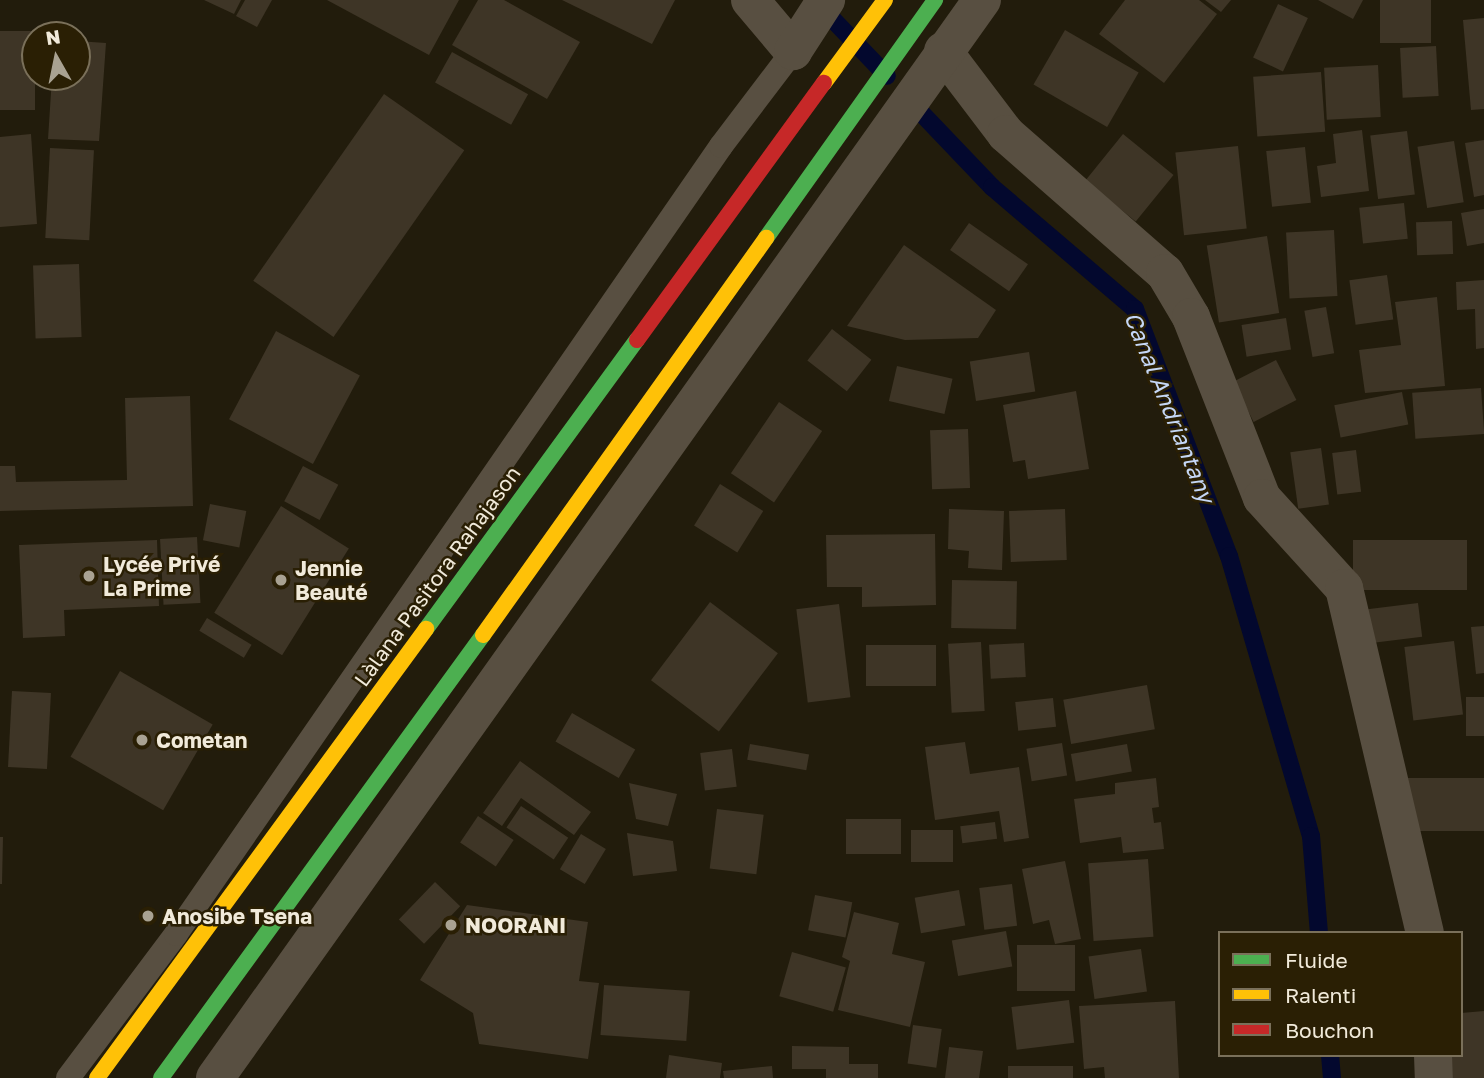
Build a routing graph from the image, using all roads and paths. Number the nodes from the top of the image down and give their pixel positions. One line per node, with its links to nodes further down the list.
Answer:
1 (750, 0): 6 (street)
2 (826, 0): 6 (street)
3 (885, 0): 11 (main road, Làlana Pasitora Rahajason)
4 (934, 0): 12 (main road)
5 (982, 0): 7 (street)
6 (793, 51): 10 (lane)
7 (933, 65): 8 (street); 13 (street)
8 (1425, 931)
9 (1433, 1057): 14 (street)
10 (68, 1078)
11 (97, 1078)
12 (161, 1078)
13 (215, 1078)
14 (1434, 1078)

